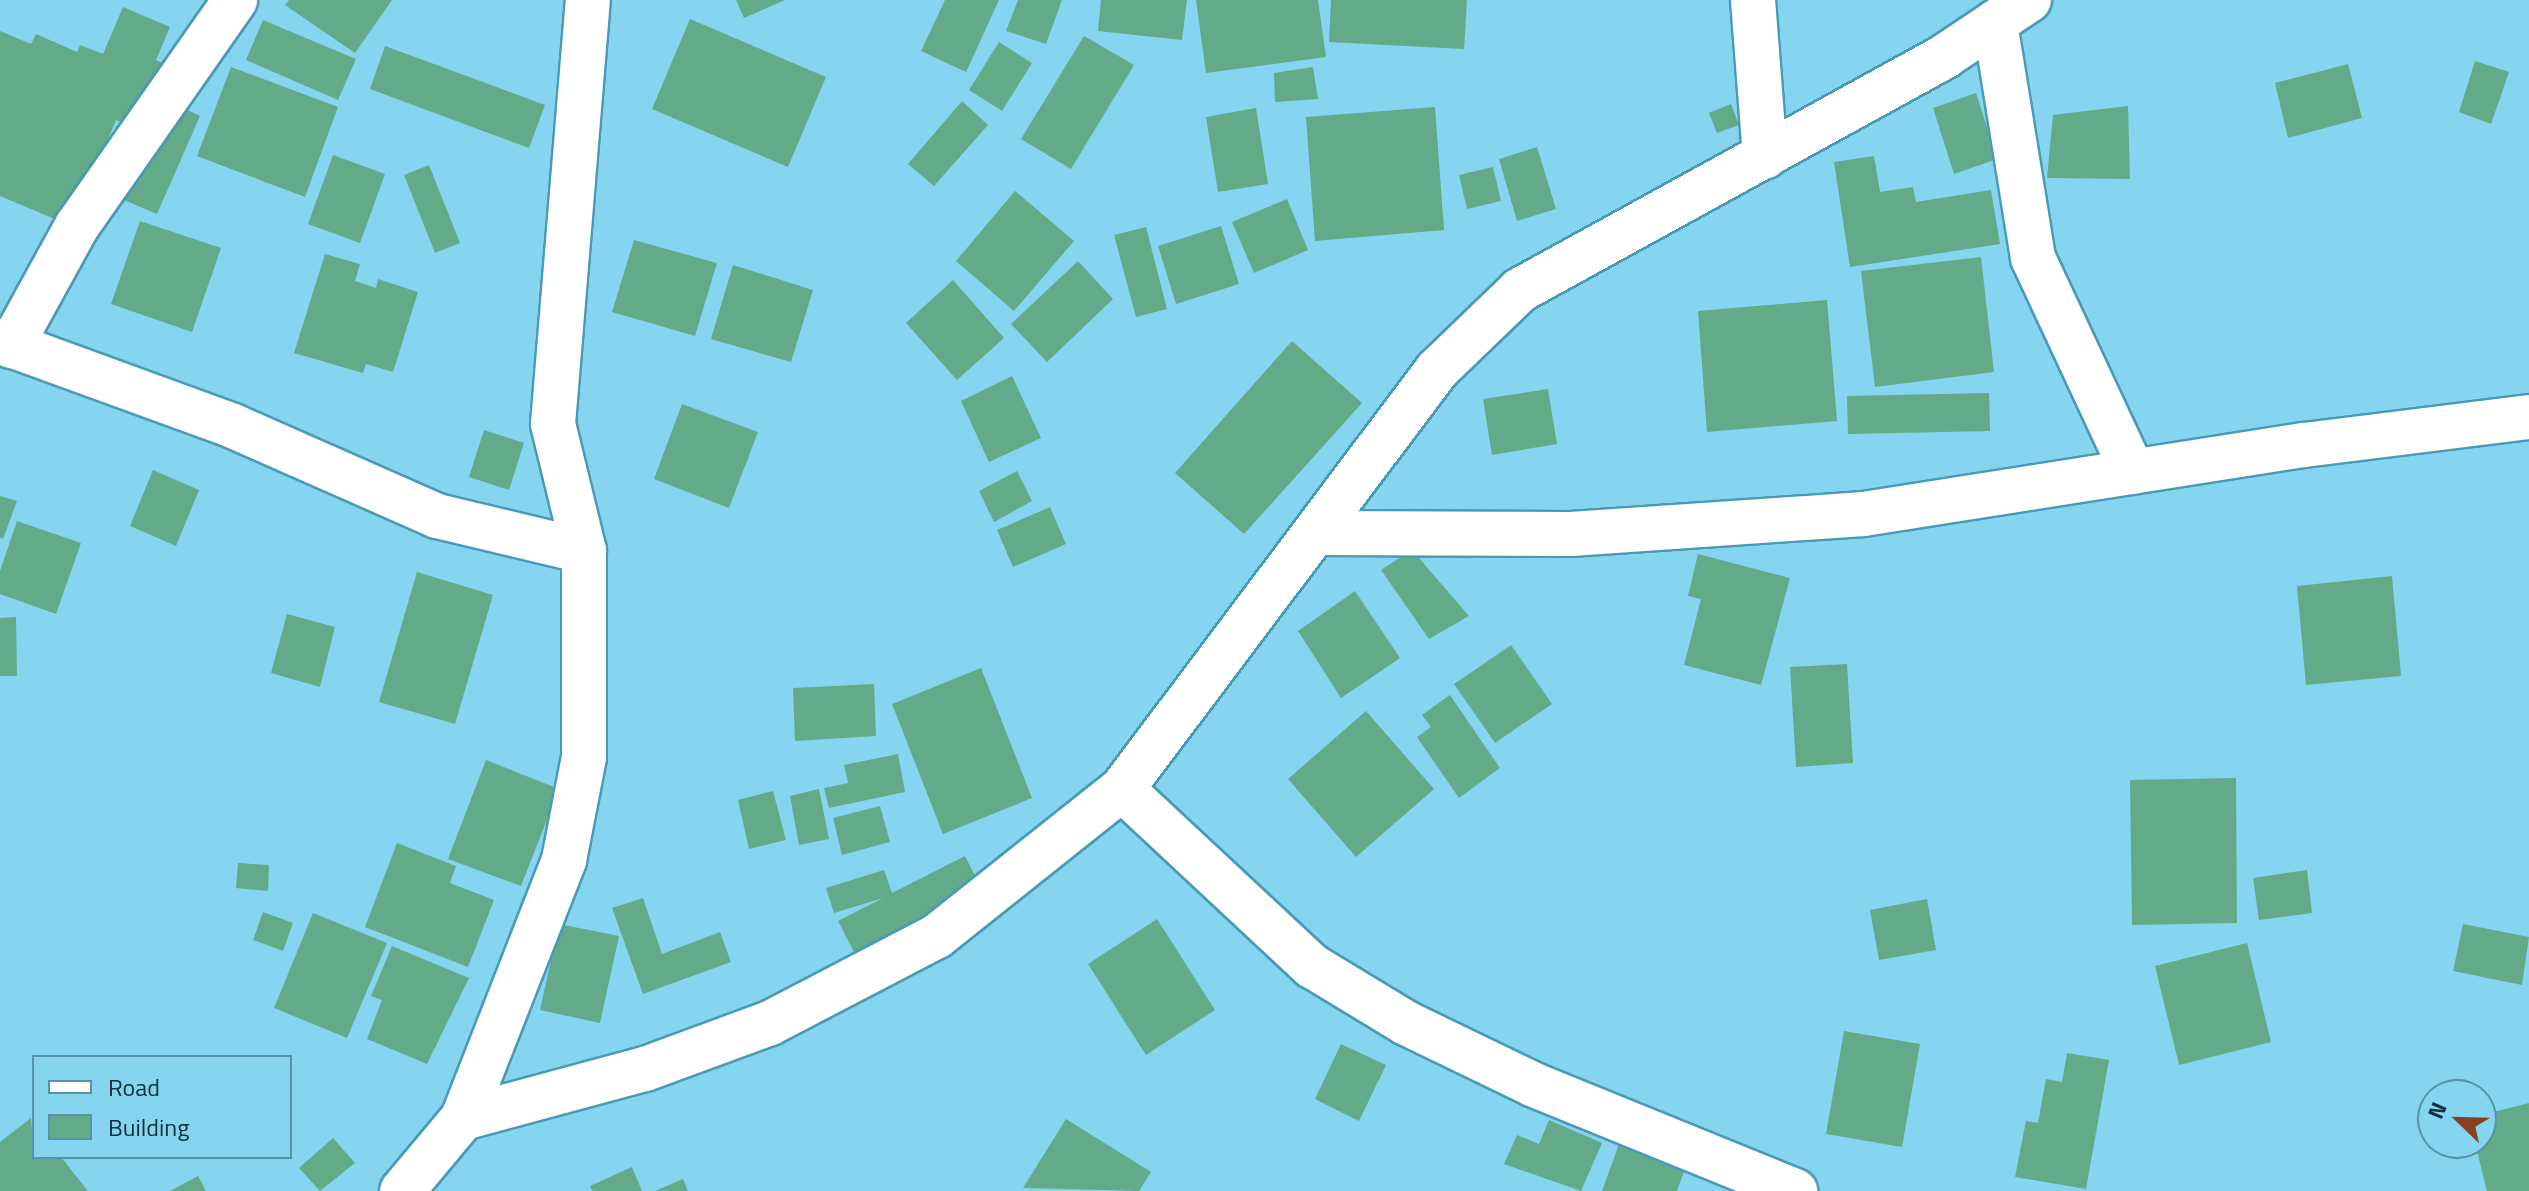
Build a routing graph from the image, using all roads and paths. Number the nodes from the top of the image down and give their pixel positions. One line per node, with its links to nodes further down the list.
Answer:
1 (235, 0): 6 (street)
2 (588, 0): 10 (street)
3 (1753, 0): 5 (street)
4 (2012, 11): 5 (street); 8 (street)
5 (1765, 157): 9 (street)
6 (6, 343): 10 (street)
7 (2529, 417): 8 (street)
8 (2133, 472): 9 (street)
9 (1316, 533): 11 (street)
10 (584, 551): 12 (street)
11 (1122, 789): 12 (street); 14 (street)
12 (463, 1118): 13 (street)
13 (402, 1191)
14 (1795, 1191)

